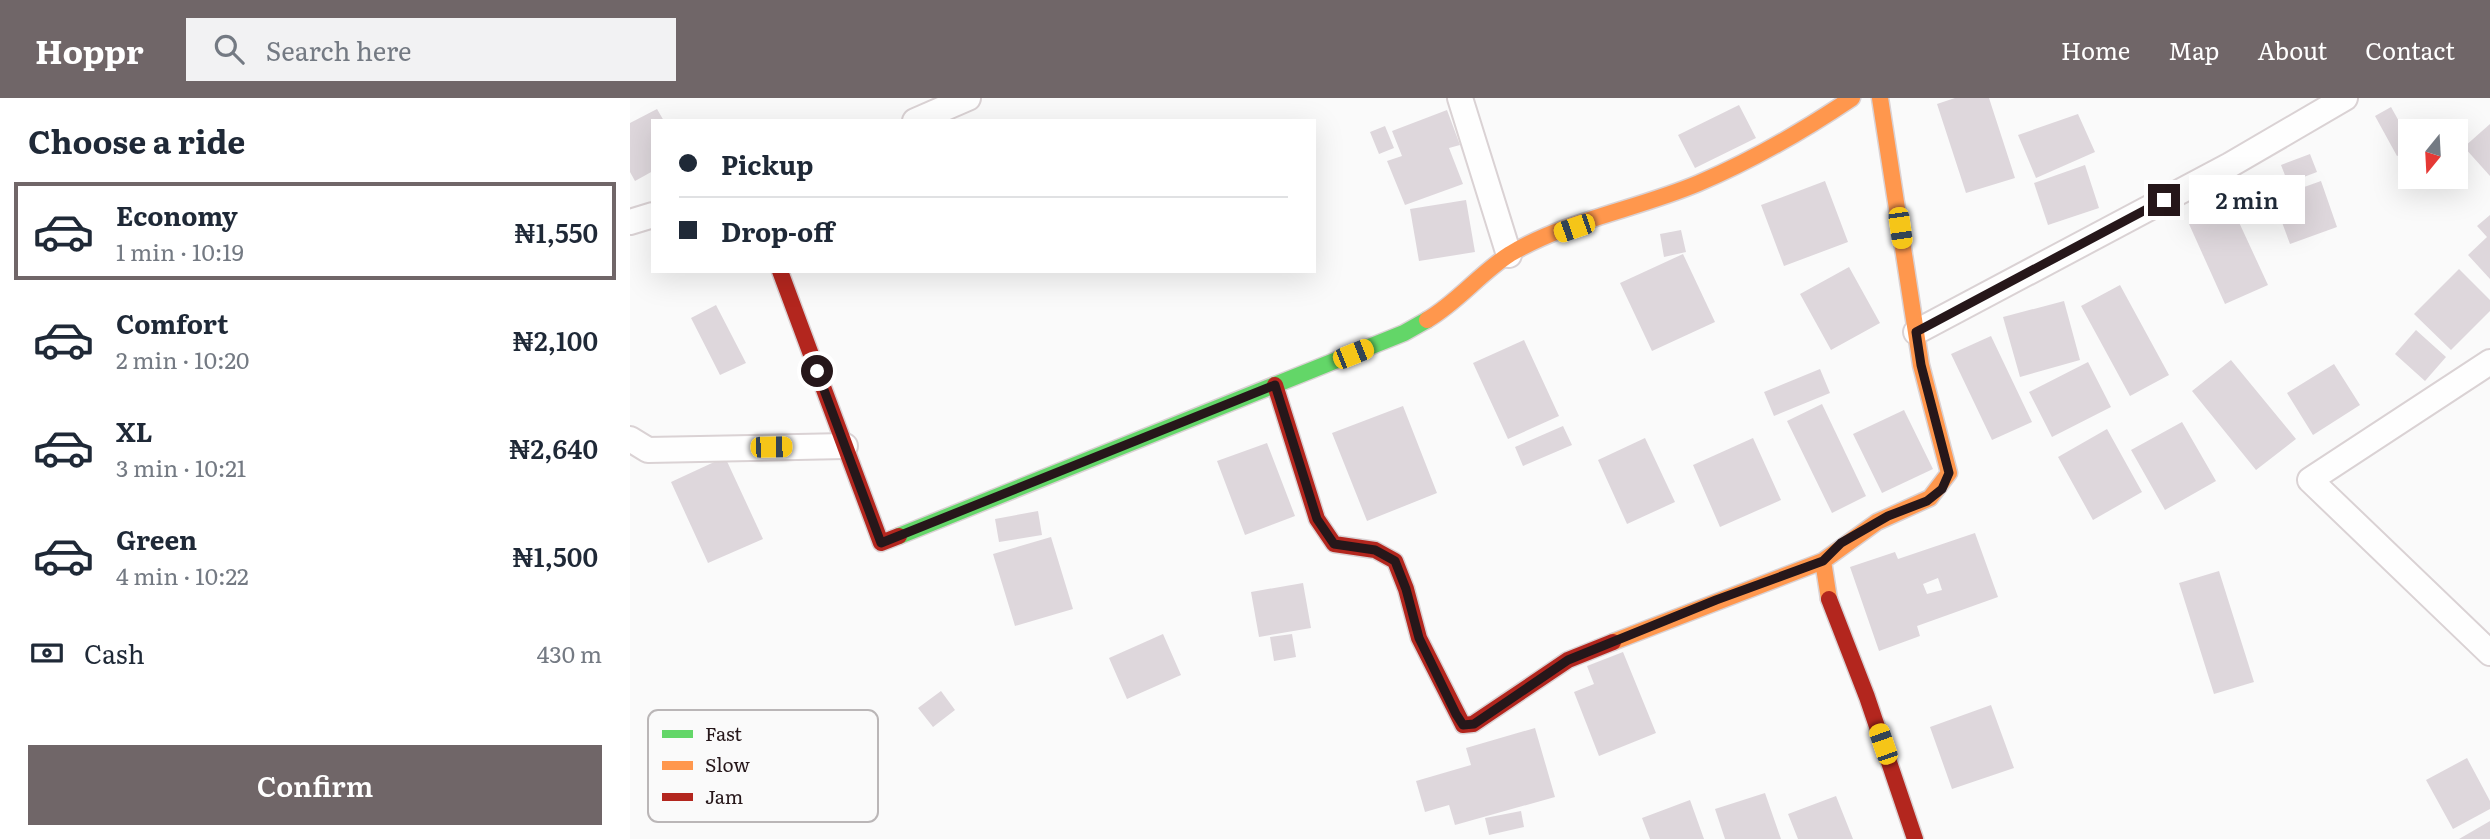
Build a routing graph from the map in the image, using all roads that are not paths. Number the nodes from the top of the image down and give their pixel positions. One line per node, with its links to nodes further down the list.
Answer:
1 (968, 98): 6 (street)
2 (1460, 98): 9 (street)
3 (1852, 98): 9 (street)
4 (1880, 98): 11 (street)
5 (2345, 98): 11 (street)
6 (920, 119)
7 (651, 216): 8 (street)
8 (630, 222)
9 (1508, 255): 13 (street)
10 (781, 273): 15 (street)
11 (1916, 332): 16 (street)
12 (2490, 362): 17 (street)
13 (1275, 385): 15 (street); 16 (street)
14 (630, 439): 15 (street)
15 (845, 446)
16 (1823, 561): 18 (street)
17 (2490, 653)
18 (1915, 839)

